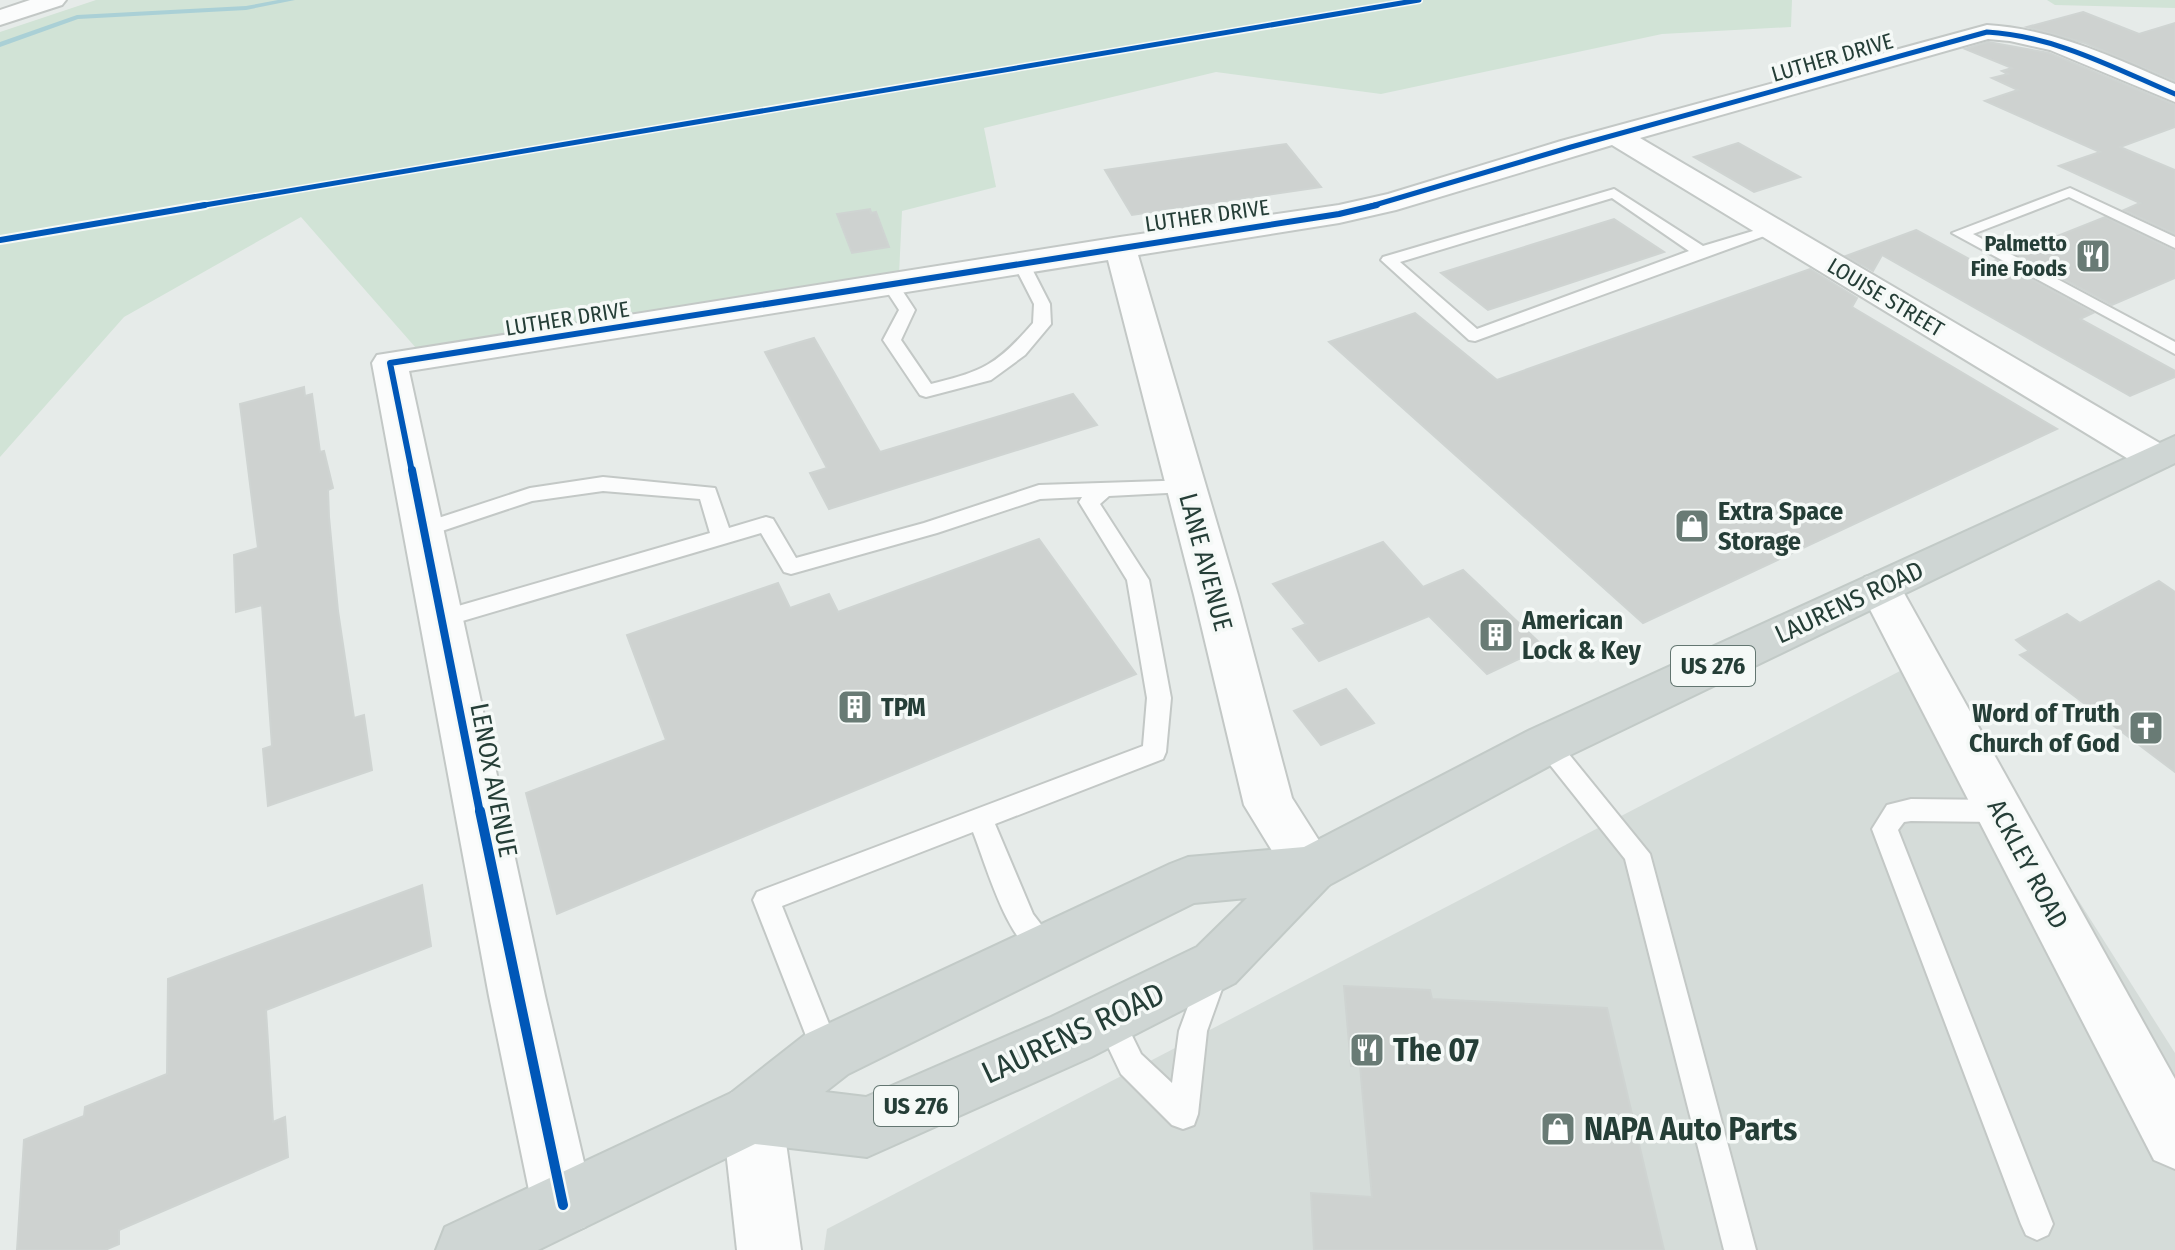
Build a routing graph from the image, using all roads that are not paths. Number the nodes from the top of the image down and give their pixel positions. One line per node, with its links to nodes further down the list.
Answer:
1 (54, 0): 2 (street)
2 (0, 18)
3 (2175, 94): 4 (street, LUTHER DRIVE)
4 (1617, 136): 5 (street, LOUISE STREET); 7 (street, LUTHER DRIVE)
5 (1773, 230): 8 (lane); 13 (street, LOUISE STREET)
6 (2175, 243): 11 (lane)
7 (1120, 246): 9 (street, LUTHER DRIVE); 14 (street, LANE AVENUE)
8 (1701, 252): 8 (lane)
9 (1021, 263): 10 (street, LUTHER DRIVE); 10 (lane)
10 (890, 284): 12 (street, LUTHER DRIVE)
11 (2175, 349)
12 (390, 363): 16 (street, LENOX AVENUE)
13 (2164, 452): 18 (main road, LAURENS ROAD / US 276)
14 (1186, 485): 15 (lane); 23 (street, LANE AVENUE)
15 (1104, 490): 17 (lane); 22 (lane)
16 (424, 530): 17 (lane); 19 (street, LENOX AVENUE)
17 (721, 537): 19 (lane)
18 (1880, 588): 20 (main road, LAURENS ROAD / US 276); 21 (street, ACKLEY ROAD)
19 (442, 619): 30 (street, LENOX AVENUE)
20 (1547, 744): 23 (main road, LAURENS ROAD / US 276); 34 (lane)
21 (1999, 811): 29 (street, ACKLEY ROAD); 31 (lane)
22 (980, 818): 24 (lane); 27 (lane)
23 (1311, 869): 24 (main road, LAURENS ROAD / US 276); 25 (main road, LAURENS ROAD / US 276)
24 (1045, 948): 27 (main road, LAURENS ROAD / US 276)
25 (1216, 965): 26 (main road, LAURENS ROAD / US 276); 26 (lane)
26 (1108, 1017): 28 (main road, LAURENS ROAD / US 276)
27 (827, 1054): 28 (main road, LAURENS ROAD / US 276)
28 (752, 1114): 30 (main road, LAURENS ROAD / US 276); 33 (street)
29 (2175, 1139)
30 (563, 1205): 32 (main road, LAURENS ROAD / US 276)
31 (2037, 1224)
32 (468, 1250)
33 (769, 1250)
34 (1740, 1250)

